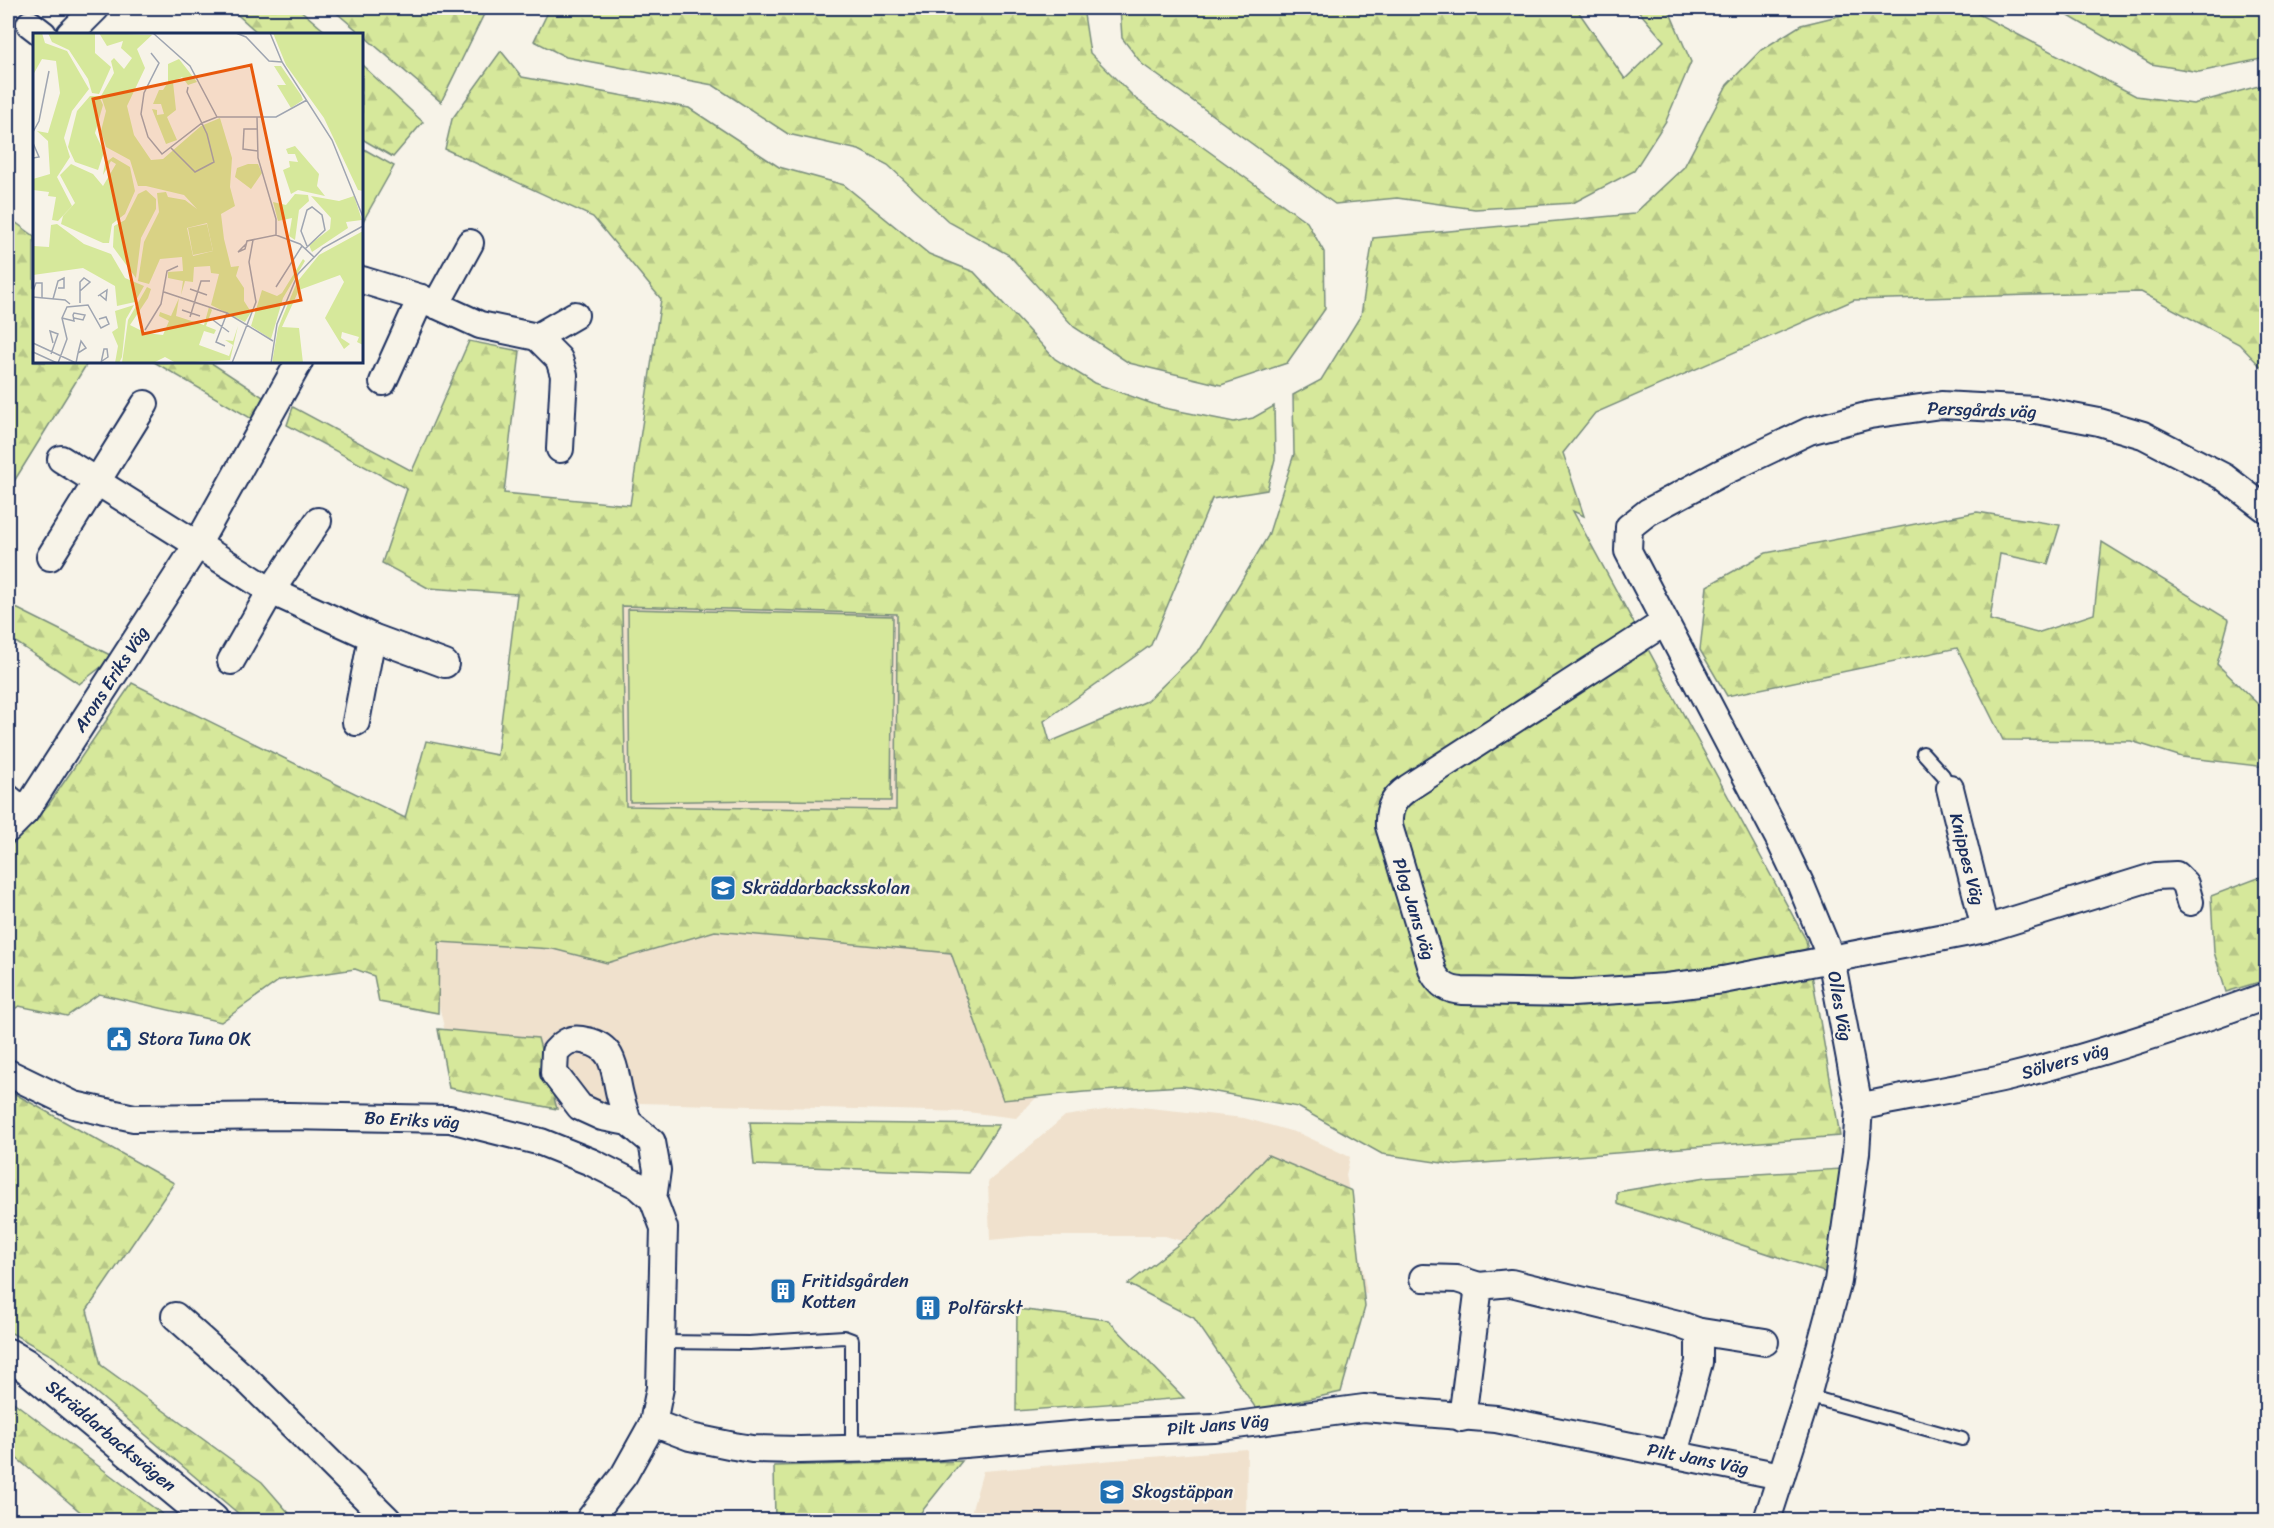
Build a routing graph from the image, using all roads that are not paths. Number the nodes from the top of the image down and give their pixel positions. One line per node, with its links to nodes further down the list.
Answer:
1 (96, 8): 2 (street)
2 (71, 33)
3 (470, 243): 5 (street)
4 (363, 280): 5 (street)
5 (429, 302): 7 (street); 9 (street)
6 (575, 315): 7 (street)
7 (537, 338): 11 (street)
8 (298, 363): 17 (street, Arons Eriks Väg)
9 (384, 382)
10 (145, 404): 13 (street)
11 (560, 449)
12 (61, 459): 13 (street)
13 (96, 482): 17 (street); 18 (street)
14 (2266, 509): 16 (street, Persgårds väg)
15 (318, 521): 19 (street)
16 (1629, 527): 20 (street, Olles Väg)
17 (197, 545): 19 (street); 27 (street, Arons Eriks Väg)
18 (50, 557)
19 (272, 591): 21 (street); 22 (street)
20 (1665, 622): 30 (street, Olles Väg); 30 (street, Plog Jans väg)
21 (372, 637): 23 (street); 24 (street)
22 (231, 661)
23 (445, 664)
24 (356, 722)
25 (1923, 753): 26 (lane)
26 (1950, 788): 29 (street, Knippes Väg)
27 (13, 813)
28 (2190, 902): 29 (street)
29 (1985, 929): 30 (street)
30 (1832, 958): 33 (street, Olles Väg)
31 (2266, 996): 33 (street, Sölvers väg)
32 (8, 1073): 35 (street, Bo Eriks väg)
33 (1859, 1107): 43 (street, Olles Väg)
34 (628, 1122): 35 (street)
35 (653, 1199): 40 (street)
36 (1423, 1278): 37 (street)
37 (1479, 1286): 39 (street); 44 (street)
38 (175, 1316): 51 (street)
39 (1695, 1331): 41 (street); 48 (street)
40 (662, 1342): 45 (street); 47 (lane)
41 (1765, 1342)
42 (8, 1355): 50 (street, Skräddarbacksvägen)
43 (1807, 1396): 46 (lane); 49 (street, Olles Väg)
44 (1462, 1418): 47 (street, Pilt Jans Väg); 48 (street, Pilt Jans Väg)
45 (653, 1423): 47 (street, Pilt Jans Väg); 52 (street)
46 (1962, 1439)
47 (852, 1449)
48 (1674, 1455): 49 (street, Pilt Jans Väg)
49 (1780, 1476): 53 (street, Olles Väg)
50 (212, 1521)
51 (388, 1521)
52 (589, 1521)
53 (1767, 1521)

